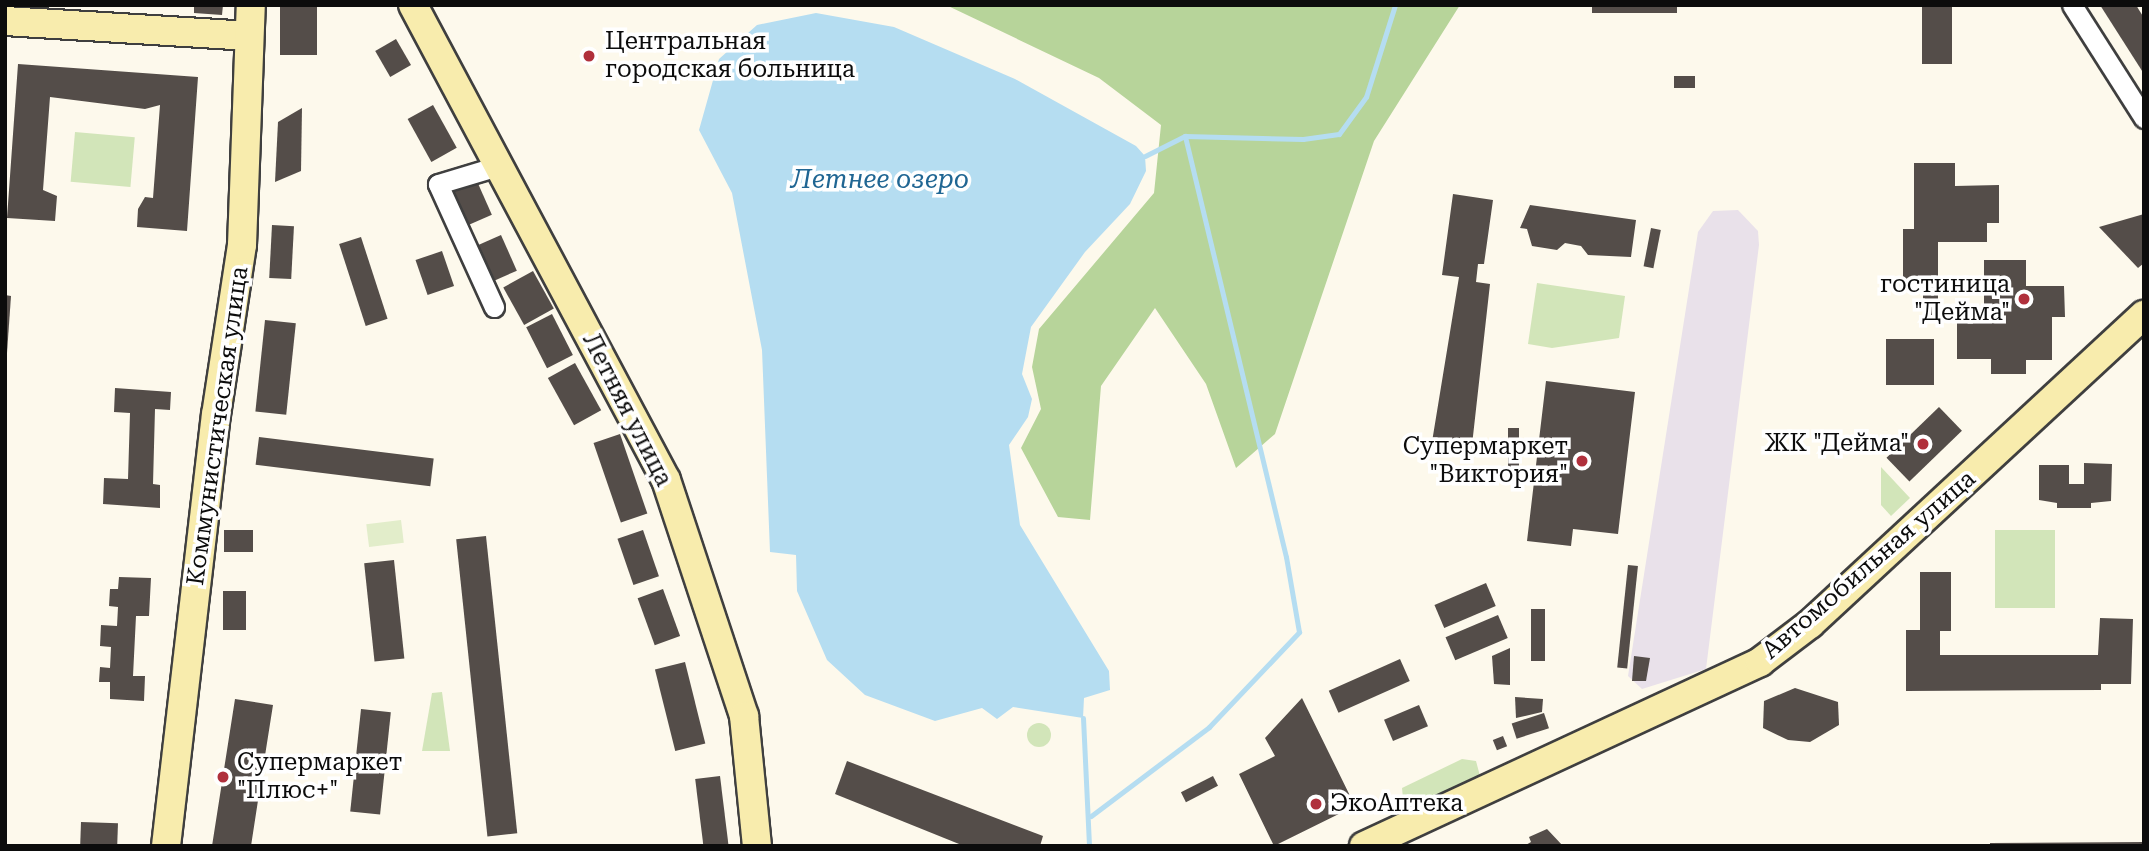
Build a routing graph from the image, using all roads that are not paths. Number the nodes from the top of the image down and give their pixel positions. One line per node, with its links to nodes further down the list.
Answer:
1 (251, 5): 5 (street, Коммунистическая улица)
2 (413, 5): 7 (street, Летняя улица)
3 (2072, 5): 6 (street)
4 (5, 21): 5 (street)
5 (247, 36): 11 (street, Коммунистическая улица)
6 (2144, 118)
7 (498, 166): 8 (street); 12 (street, Летняя улица)
8 (494, 307)
9 (2144, 315): 10 (street, Автомобильная улица)
10 (1394, 839): 13 (street, Автомобильная улица)
11 (166, 846)
12 (757, 846)
13 (1364, 846)

